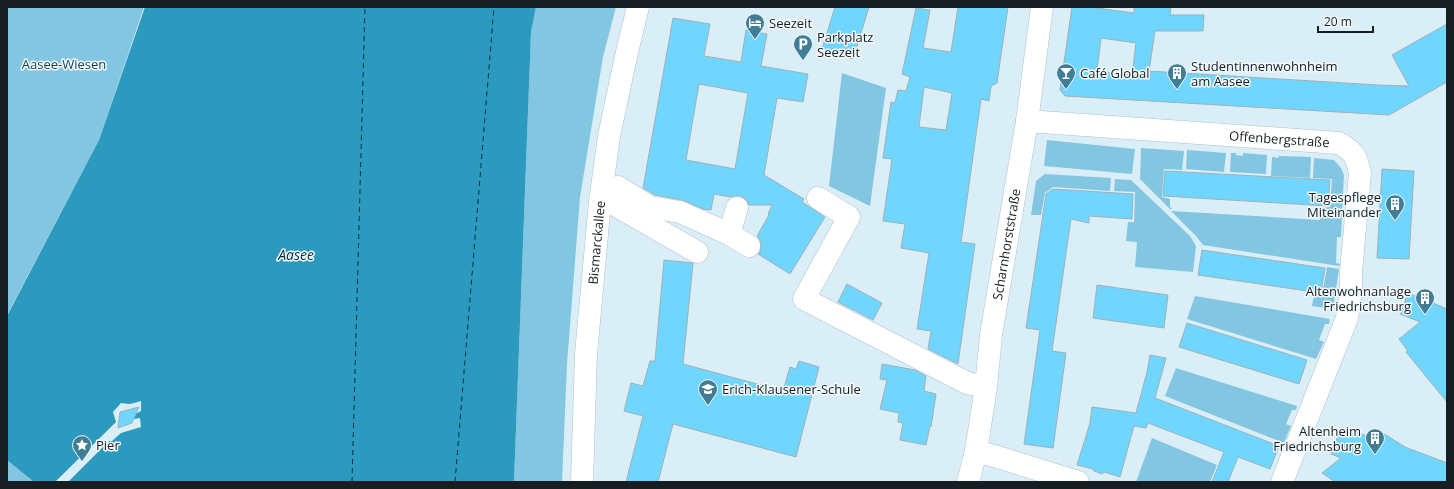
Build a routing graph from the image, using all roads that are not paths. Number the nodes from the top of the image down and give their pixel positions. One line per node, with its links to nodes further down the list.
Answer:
1 (638, 7): 6 (street, Bismarckallee)
2 (1042, 7): 3 (street, Scharnhorststraße)
3 (1027, 121): 11 (street, Scharnhorststraße); 16 (street, Offenbergstraße)
4 (618, 187): 8 (street)
5 (818, 198): 11 (street)
6 (600, 202): 10 (street); 13 (street, Bismarckallee)
7 (738, 208): 8 (street)
8 (729, 234): 9 (street)
9 (749, 246)
10 (697, 252)
11 (986, 387): 12 (street, Scharnhorststraße)
12 (976, 451): 14 (street, Scharnhorststraße); 15 (street)
13 (582, 482)
14 (968, 482)
15 (1078, 482)
16 (1282, 482)

